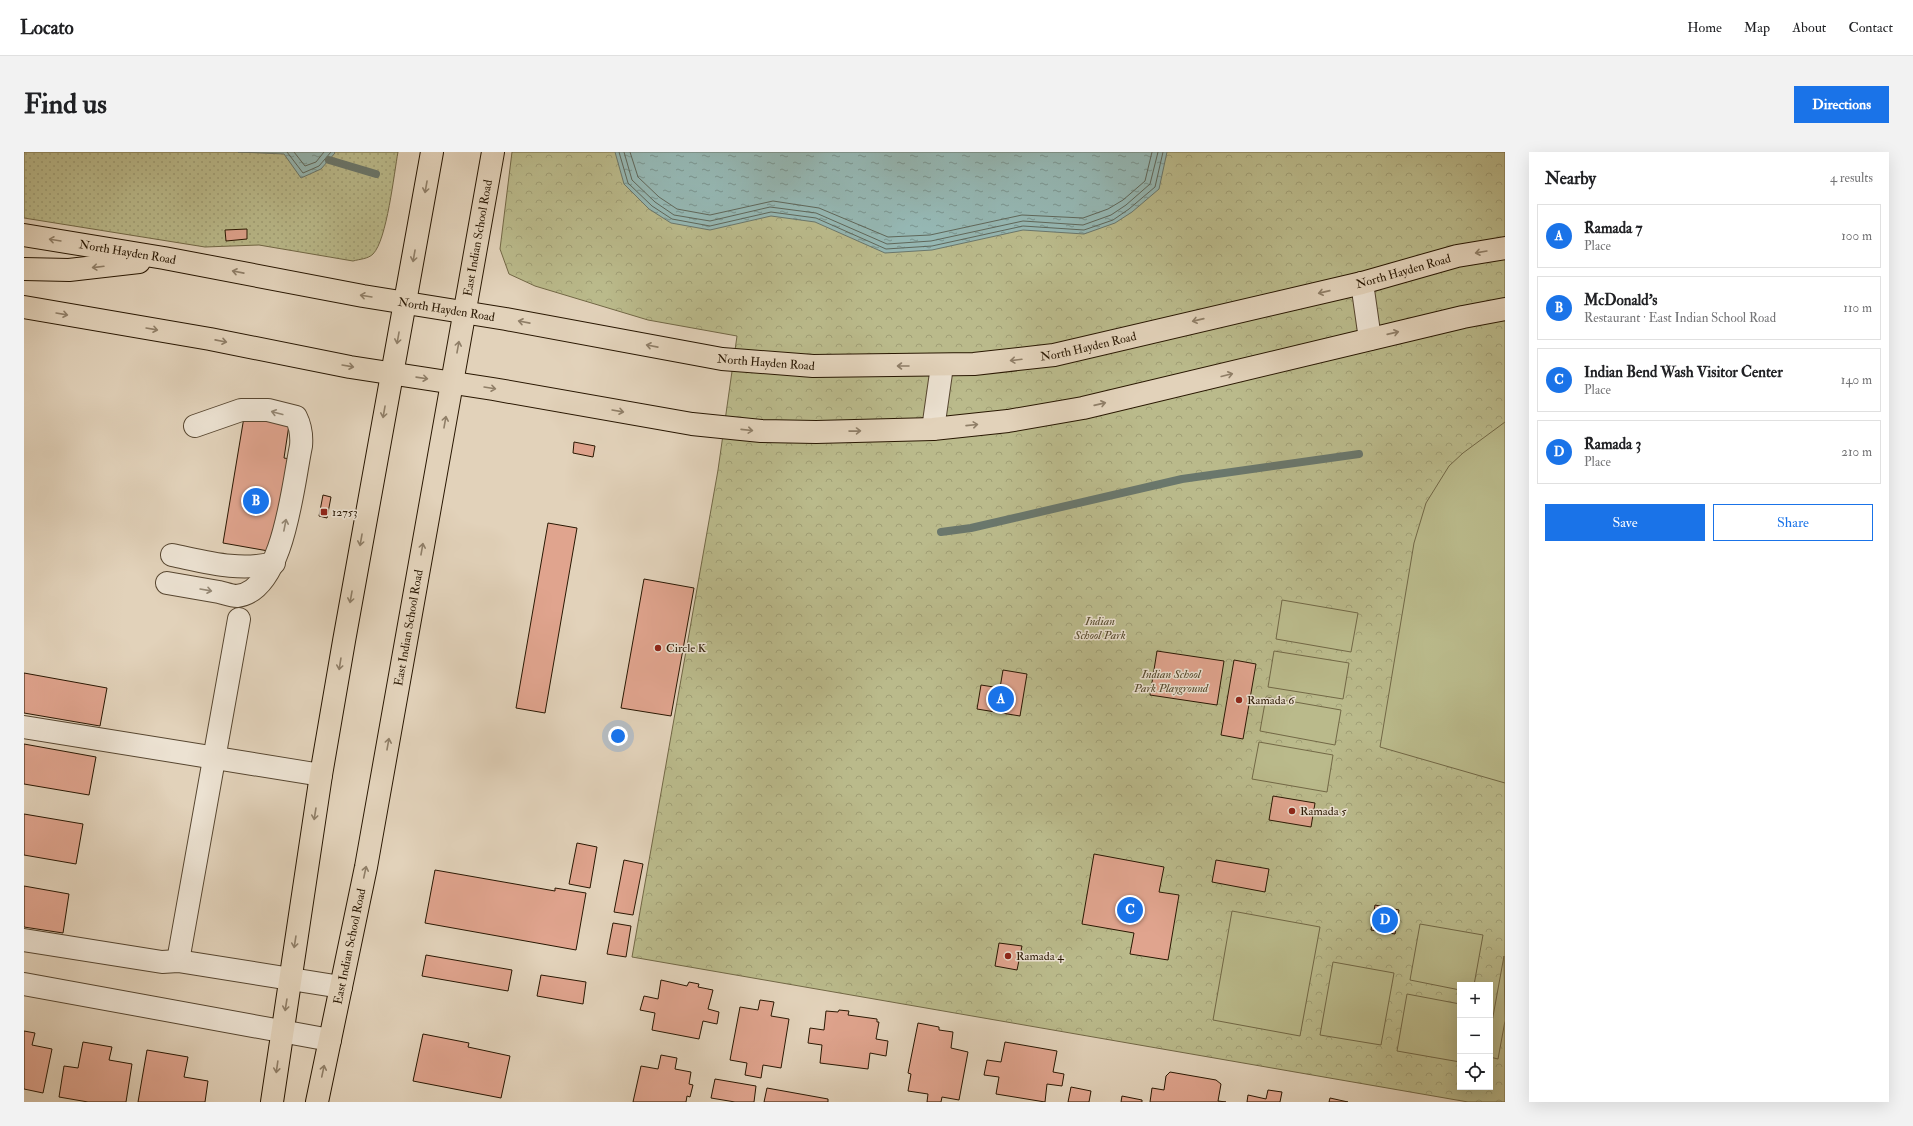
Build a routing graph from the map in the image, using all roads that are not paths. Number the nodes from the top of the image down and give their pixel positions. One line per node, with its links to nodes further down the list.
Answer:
1 (432, 154): 8 (main road, one-way to 8)
2 (492, 160): 11 (main road, East Indian School Road)
3 (24, 235): 5 (main road, North Hayden Road, one-way to 3)
4 (1505, 248): 7 (main road, North Hayden Road, one-way to 7)
5 (164, 258): 6 (main road, one-way to 6); 8 (main road, North Hayden Road, one-way to 5)
6 (24, 269)
7 (1362, 283): 12 (lane); 13 (main road, North Hayden Road, one-way to 13)
8 (404, 302): 11 (main road, North Hayden Road); 14 (main road, one-way to 14)
9 (24, 307): 14 (main road, one-way to 14)
10 (1505, 309): 12 (main road, one-way to 10)
11 (464, 312): 13 (main road, North Hayden Road, one-way to 11); 15 (main road, East Indian School Road, one-way to 11)
12 (1370, 339): 17 (main road, one-way to 12)
13 (942, 366): 17 (lane)
14 (392, 374): 15 (main road, one-way to 15); 24 (main road, one-way to 24)
15 (452, 382): 17 (main road, one-way to 17); 29 (main road, East Indian School Road, one-way to 15)
16 (195, 426): 19 (lane, one-way to 16)
17 (933, 429)
18 (172, 555): 19 (lane)
19 (274, 563): 20 (lane, one-way to 19)
20 (167, 583)
21 (239, 619): 23 (lane)
22 (24, 727): 23 (lane)
23 (214, 759): 24 (lane); 26 (lane)
24 (321, 775): 27 (main road, one-way to 27)
25 (24, 940): 26 (lane)
26 (178, 960): 27 (lane)
27 (290, 978): 29 (lane); 30 (main road, one-way to 30)
28 (24, 984): 30 (lane)
29 (341, 987): 31 (main road, East Indian School Road)
30 (282, 1032): 31 (lane); 32 (main road, one-way to 32)
31 (330, 1040): 33 (main road, East Indian School Road, one-way to 31)
32 (272, 1102)
33 (317, 1102)

